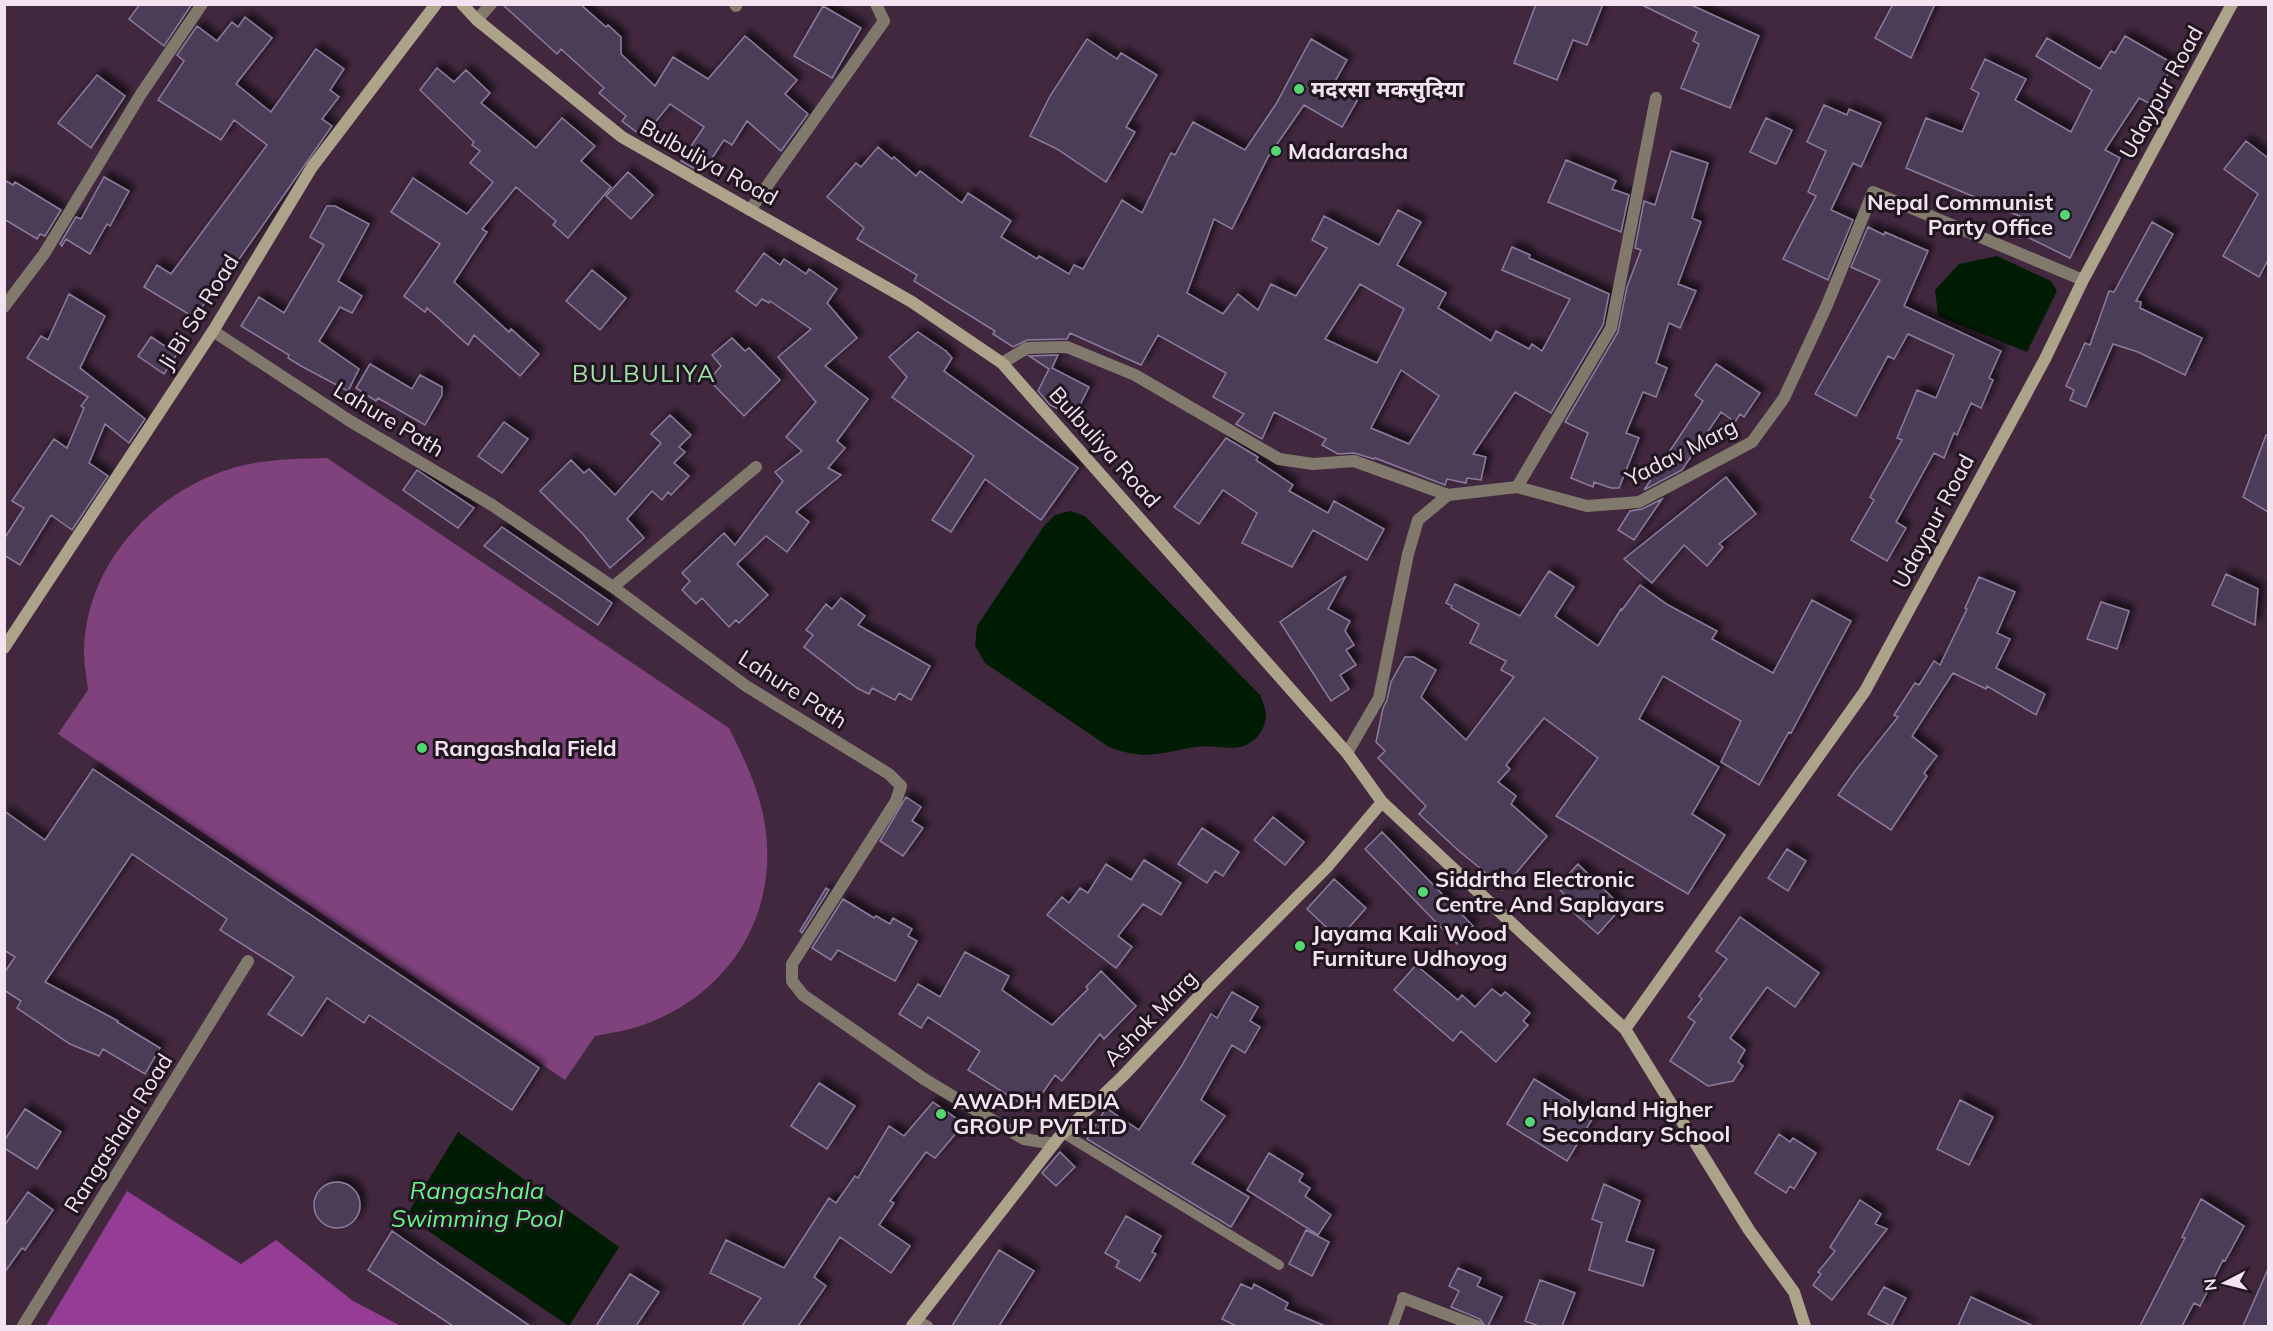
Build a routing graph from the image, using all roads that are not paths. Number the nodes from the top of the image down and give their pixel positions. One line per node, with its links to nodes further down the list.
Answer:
1 (202, 4): 11 (street)
2 (436, 4): 12 (street, Ji Bi Sa Road)
3 (462, 4): 7 (street, Bulbuliya Road)
4 (491, 4): 7 (street)
5 (876, 4): 9 (street)
6 (2232, 4): 10 (street, Udaypur Road)
7 (477, 20): 9 (street, Bulbuliya Road)
8 (1656, 98): 15 (street)
9 (750, 210): 13 (street, Bulbuliya Road)
10 (2082, 280): 15 (street, Yadav Marg); 22 (street, Udaypur Road)
11 (4, 307)
12 (213, 331): 17 (street, Lahure Path); 18 (street, Ji Bi Sa Road)
13 (1002, 363): 16 (street); 19 (street, Bulbuliya Road)
14 (756, 467): 17 (street)
15 (1517, 487): 16 (street, Yadav Marg)
16 (1449, 495): 19 (street)
17 (613, 587): 24 (street, Lahure Path)
18 (4, 648)
19 (1347, 753): 20 (street, Bulbuliya Road)
20 (1382, 802): 22 (street, Bulbuliya Road); 23 (street, Ashok Marg)
21 (249, 961): 28 (street, Rangashala Road)
22 (1624, 1029): 31 (street, Bulbuliya Road)
23 (1063, 1133): 24 (street, Ashok Marg); 25 (lane)
24 (1054, 1144): 27 (street, Ashok Marg)
25 (1279, 1265)
26 (1403, 1298): 29 (lane); 30 (street)
27 (919, 1324)
28 (23, 1326)
29 (1393, 1326)
30 (1477, 1326)
31 (1805, 1326)

